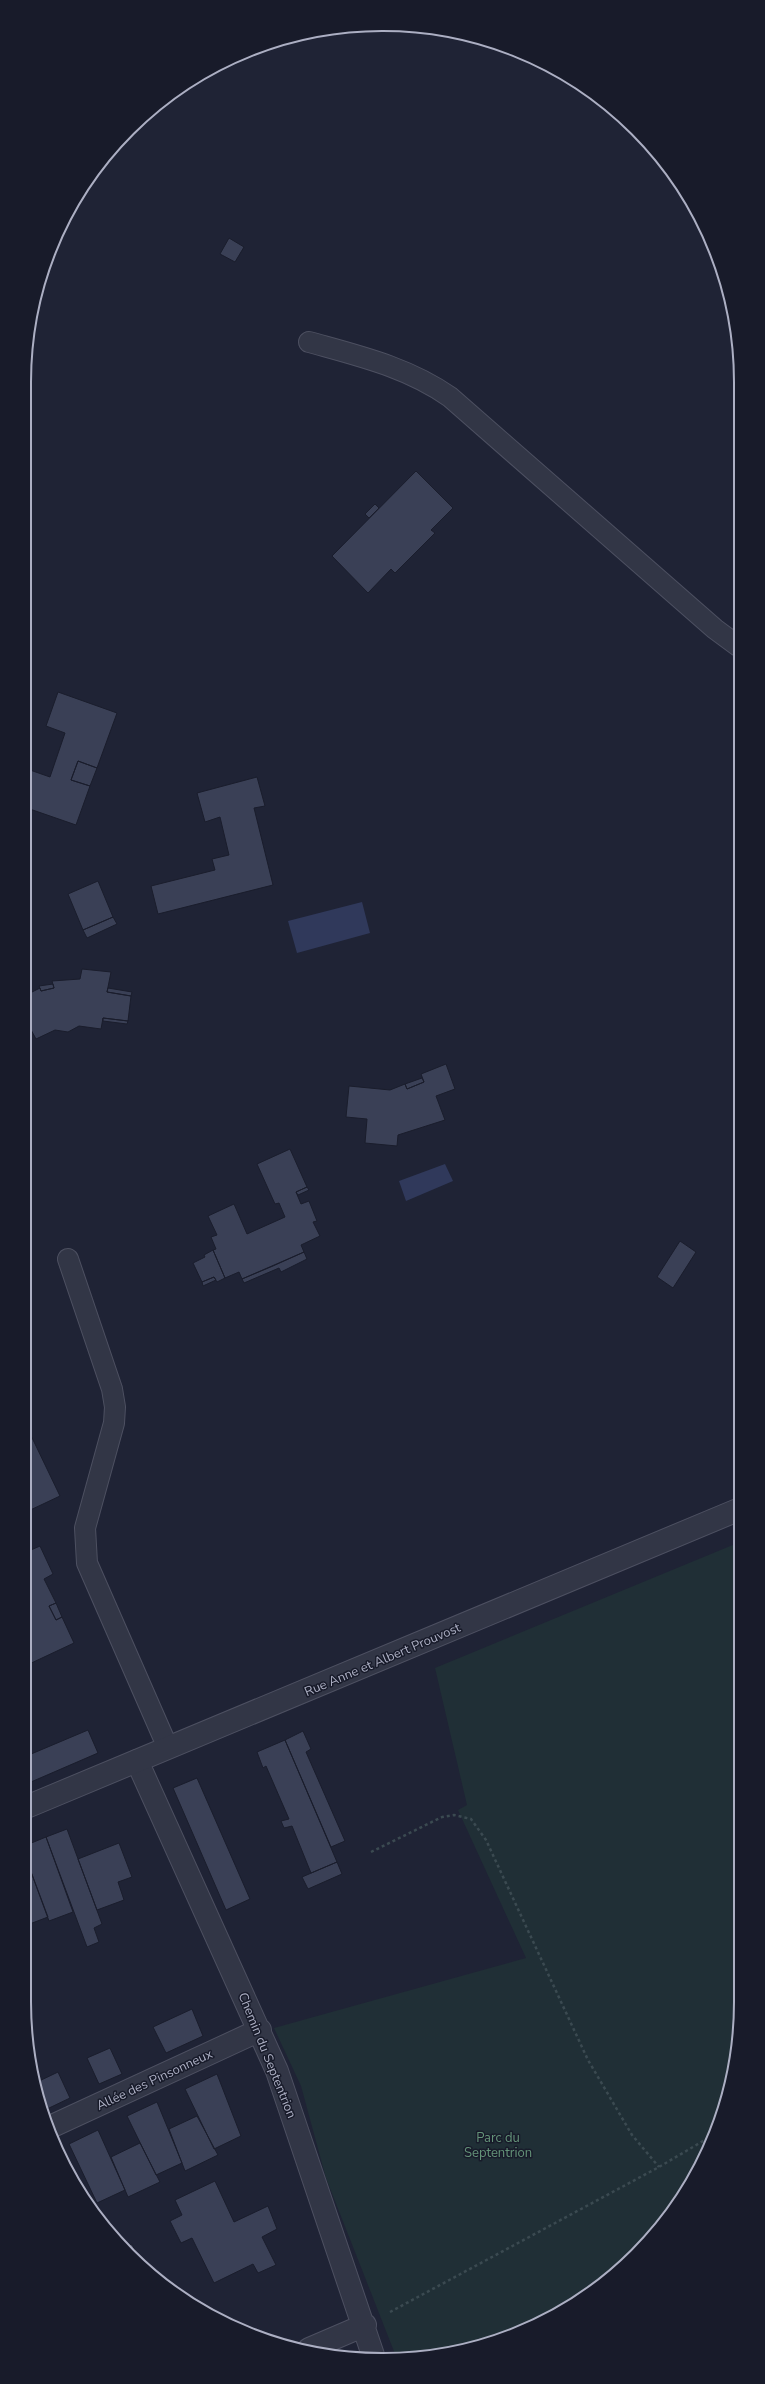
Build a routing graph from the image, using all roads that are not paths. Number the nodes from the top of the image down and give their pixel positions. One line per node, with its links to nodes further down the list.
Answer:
1 (309, 342): 2 (lane)
2 (734, 643)
3 (68, 1259): 5 (lane)
4 (734, 1512): 5 (street, Rue Anne et Albert Prouvost)
5 (168, 1748): 6 (street, Rue Anne et Albert Prouvost)
6 (137, 1761): 7 (street, Rue Anne et Albert Prouvost); 8 (street, Chemin du Septentrion)
7 (31, 1805)
8 (260, 2030): 9 (street, Allée des Pinsonneux); 10 (street, Chemin du Septentrion)
9 (54, 2125)
10 (365, 2325): 11 (street); 12 (street, Chemin du Septentrion)
11 (315, 2346)
12 (373, 2353)

